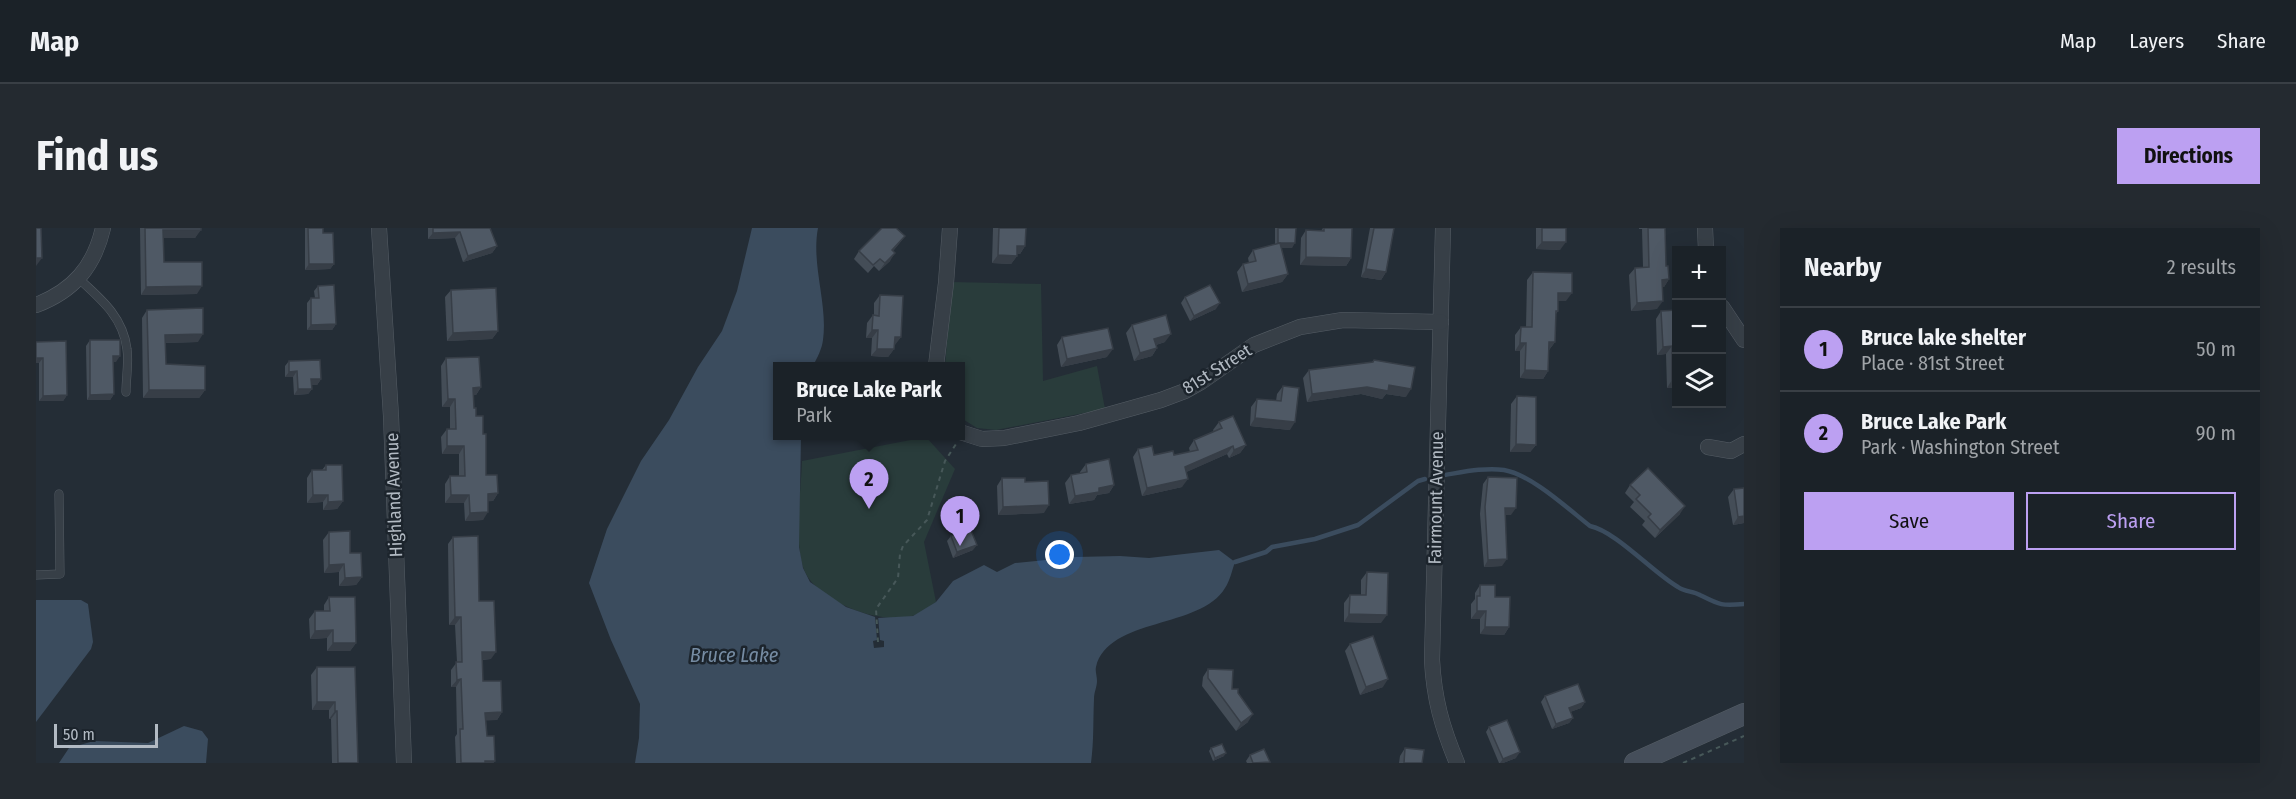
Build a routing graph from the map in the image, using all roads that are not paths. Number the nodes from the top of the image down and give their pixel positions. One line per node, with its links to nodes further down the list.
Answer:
1 (103, 228): 7 (street)
2 (379, 228): 20 (street, Highland Avenue)
3 (950, 228): 12 (street)
4 (1443, 228): 10 (street, Fairmount Avenue)
5 (1705, 228): 6 (street)
6 (1706, 246)
7 (79, 279): 8 (street); 13 (lane)
8 (36, 305)
9 (1726, 313): 11 (street)
10 (1441, 322): 14 (street, 81st Street); 21 (street, Fairmount Avenue)
11 (1744, 340)
12 (936, 362)
13 (126, 392)
14 (965, 434)
15 (1744, 444): 16 (street)
16 (1708, 447)
17 (59, 494): 18 (lane)
18 (36, 575)
19 (1744, 714): 22 (main road)
20 (404, 763)
21 (1457, 763)
22 (1635, 763)

